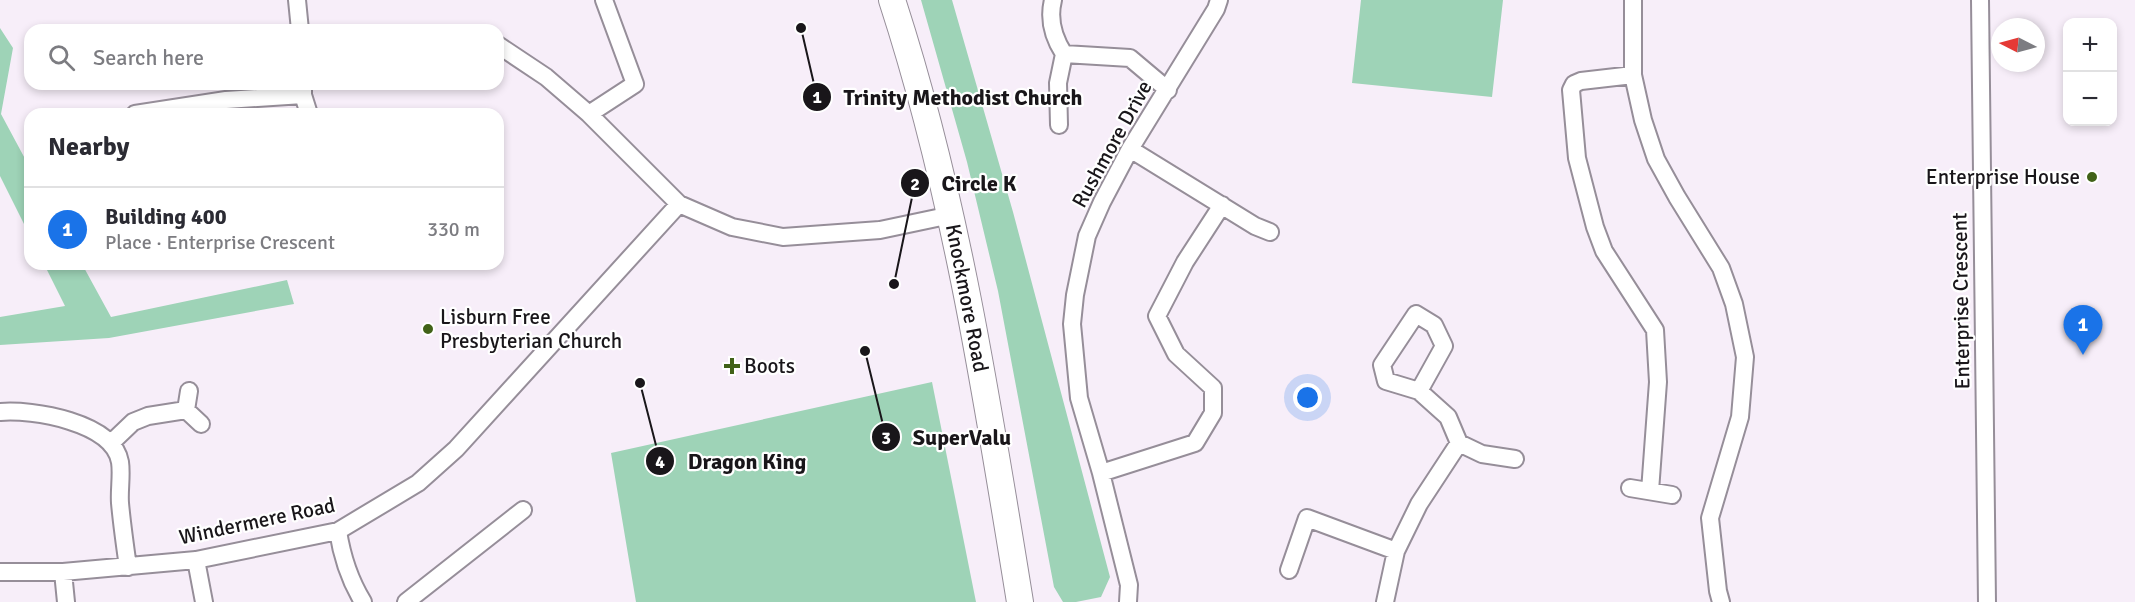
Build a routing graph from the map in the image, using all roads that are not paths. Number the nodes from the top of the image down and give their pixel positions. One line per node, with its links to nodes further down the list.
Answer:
1 (297, 0): 8 (street)
2 (604, 0): 17 (street)
3 (892, 0): 22 (main road, Knockmore Road)
4 (1053, 0): 10 (street)
5 (1219, 0): 14 (street, Rushmore Drive)
6 (1633, 0): 11 (street)
7 (1980, 0): 52 (street, Enterprise Crescent)
8 (299, 24)
9 (504, 49): 17 (street)
10 (1064, 54): 14 (street); 18 (street)
11 (1633, 75): 34 (street); 51 (street)
12 (296, 90): 15 (street)
13 (303, 90): 16 (street)
14 (1168, 90): 19 (street, Rushmore Drive)
15 (174, 108)
16 (308, 108)
17 (589, 114): 20 (street)
18 (1059, 125)
19 (1130, 149): 21 (street); 32 (street, Rushmore Drive)
20 (679, 204): 22 (street); 37 (street, Windermere Road)
21 (1222, 205): 23 (street); 32 (street)
22 (951, 215): 48 (main road, Knockmore Road)
23 (1270, 232)
24 (189, 391): 26 (street)
25 (1419, 392): 25 (street); 30 (street)
26 (186, 410): 28 (street); 29 (street)
27 (0, 412): 29 (street)
28 (201, 424)
29 (111, 443): 40 (street)
30 (1459, 443): 31 (street); 38 (street)
31 (1515, 459)
32 (1101, 473): 49 (street, Rushmore Drive)
33 (1630, 489): 34 (street)
34 (1650, 491): 35 (street)
35 (1672, 495)
36 (523, 510): 47 (street)
37 (338, 531): 39 (street, Windermere Road); 46 (street)
38 (1396, 550): 41 (street); 50 (street)
39 (196, 560): 40 (street, Windermere Road); 45 (street)
40 (128, 567): 43 (street, Windermere Road)
41 (1288, 570)
42 (0, 572): 43 (street, Windermere Road)
43 (63, 572): 44 (street)
44 (66, 602)
45 (204, 602)
46 (363, 602)
47 (406, 602)
48 (1020, 602)
49 (1128, 602)
50 (1385, 602)
51 (1721, 602)
52 (1987, 602)

